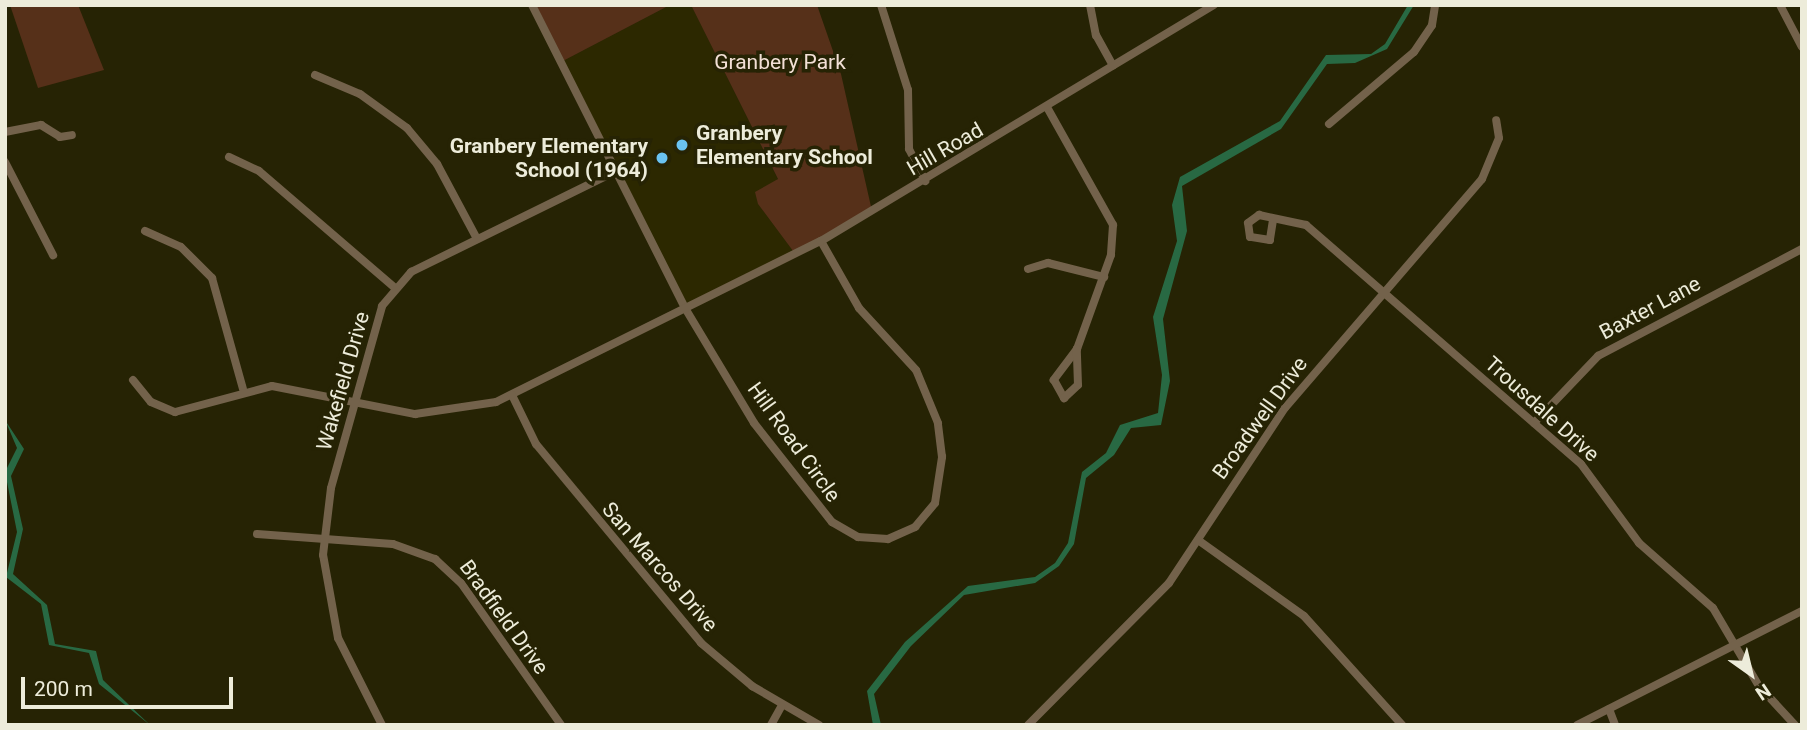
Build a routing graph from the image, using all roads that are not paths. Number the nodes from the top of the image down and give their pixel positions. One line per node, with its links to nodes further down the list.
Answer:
1 (533, 5): 17 (street)
2 (881, 5): 18 (street)
3 (1090, 5): 8 (street)
4 (1213, 5): 8 (street, Hill Road)
5 (1435, 5): 12 (street)
6 (1780, 5): 7 (street)
7 (1802, 47)
8 (1113, 66): 10 (street, Hill Road)
9 (315, 75): 21 (street)
10 (1048, 109): 18 (street, Hill Road); 26 (street)
11 (1496, 120): 28 (street, Broadwell Drive)
12 (1329, 124)
13 (5, 132): 14 (street)
14 (72, 135)
15 (229, 158): 27 (street)
16 (5, 162): 24 (street)
17 (616, 171): 21 (street); 29 (street)
18 (925, 181): 22 (street, Hill Road)
19 (1273, 220): 28 (street, Trousdale Drive)
20 (145, 231): 32 (street)
21 (477, 239): 27 (street)
22 (821, 241): 29 (street, Hill Road); 29 (street, Hill Road Circle)
23 (1802, 249): 35 (street, Baxter Lane)
24 (53, 255)
25 (1028, 268): 26 (street)
26 (1104, 277): 30 (street)
27 (394, 286): 34 (street, Wakefield Drive)
28 (1383, 293): 35 (street, Trousdale Drive); 38 (street, Broadwell Drive)
29 (685, 308): 33 (street, Hill Road)
30 (1077, 349): 30 (street)
31 (133, 380): 32 (street, Hill Road)
32 (243, 389): 34 (street, Hill Road)
33 (512, 395): 34 (street, Hill Road); 41 (street, San Marcos Drive)
34 (356, 403): 37 (street, Wakefield Drive)
35 (1534, 423): 40 (street, Trousdale Drive)
36 (257, 534): 37 (street, Bradfield Drive)
37 (323, 540): 43 (street, Wakefield Drive); 44 (street, Bradfield Drive)
38 (1198, 540): 47 (street, Broadwell Drive); 48 (street)
39 (1802, 611): 40 (street)
40 (1736, 645): 42 (street); 51 (street, Trousdale Drive)
41 (781, 707): 45 (street); 46 (street, San Marcos Drive)
42 (1609, 709): 49 (street); 50 (street)
43 (382, 725)
44 (561, 725)
45 (771, 725)
46 (819, 725)
47 (1028, 725)
48 (1402, 725)
49 (1577, 725)
50 (1615, 725)
51 (1795, 725)

